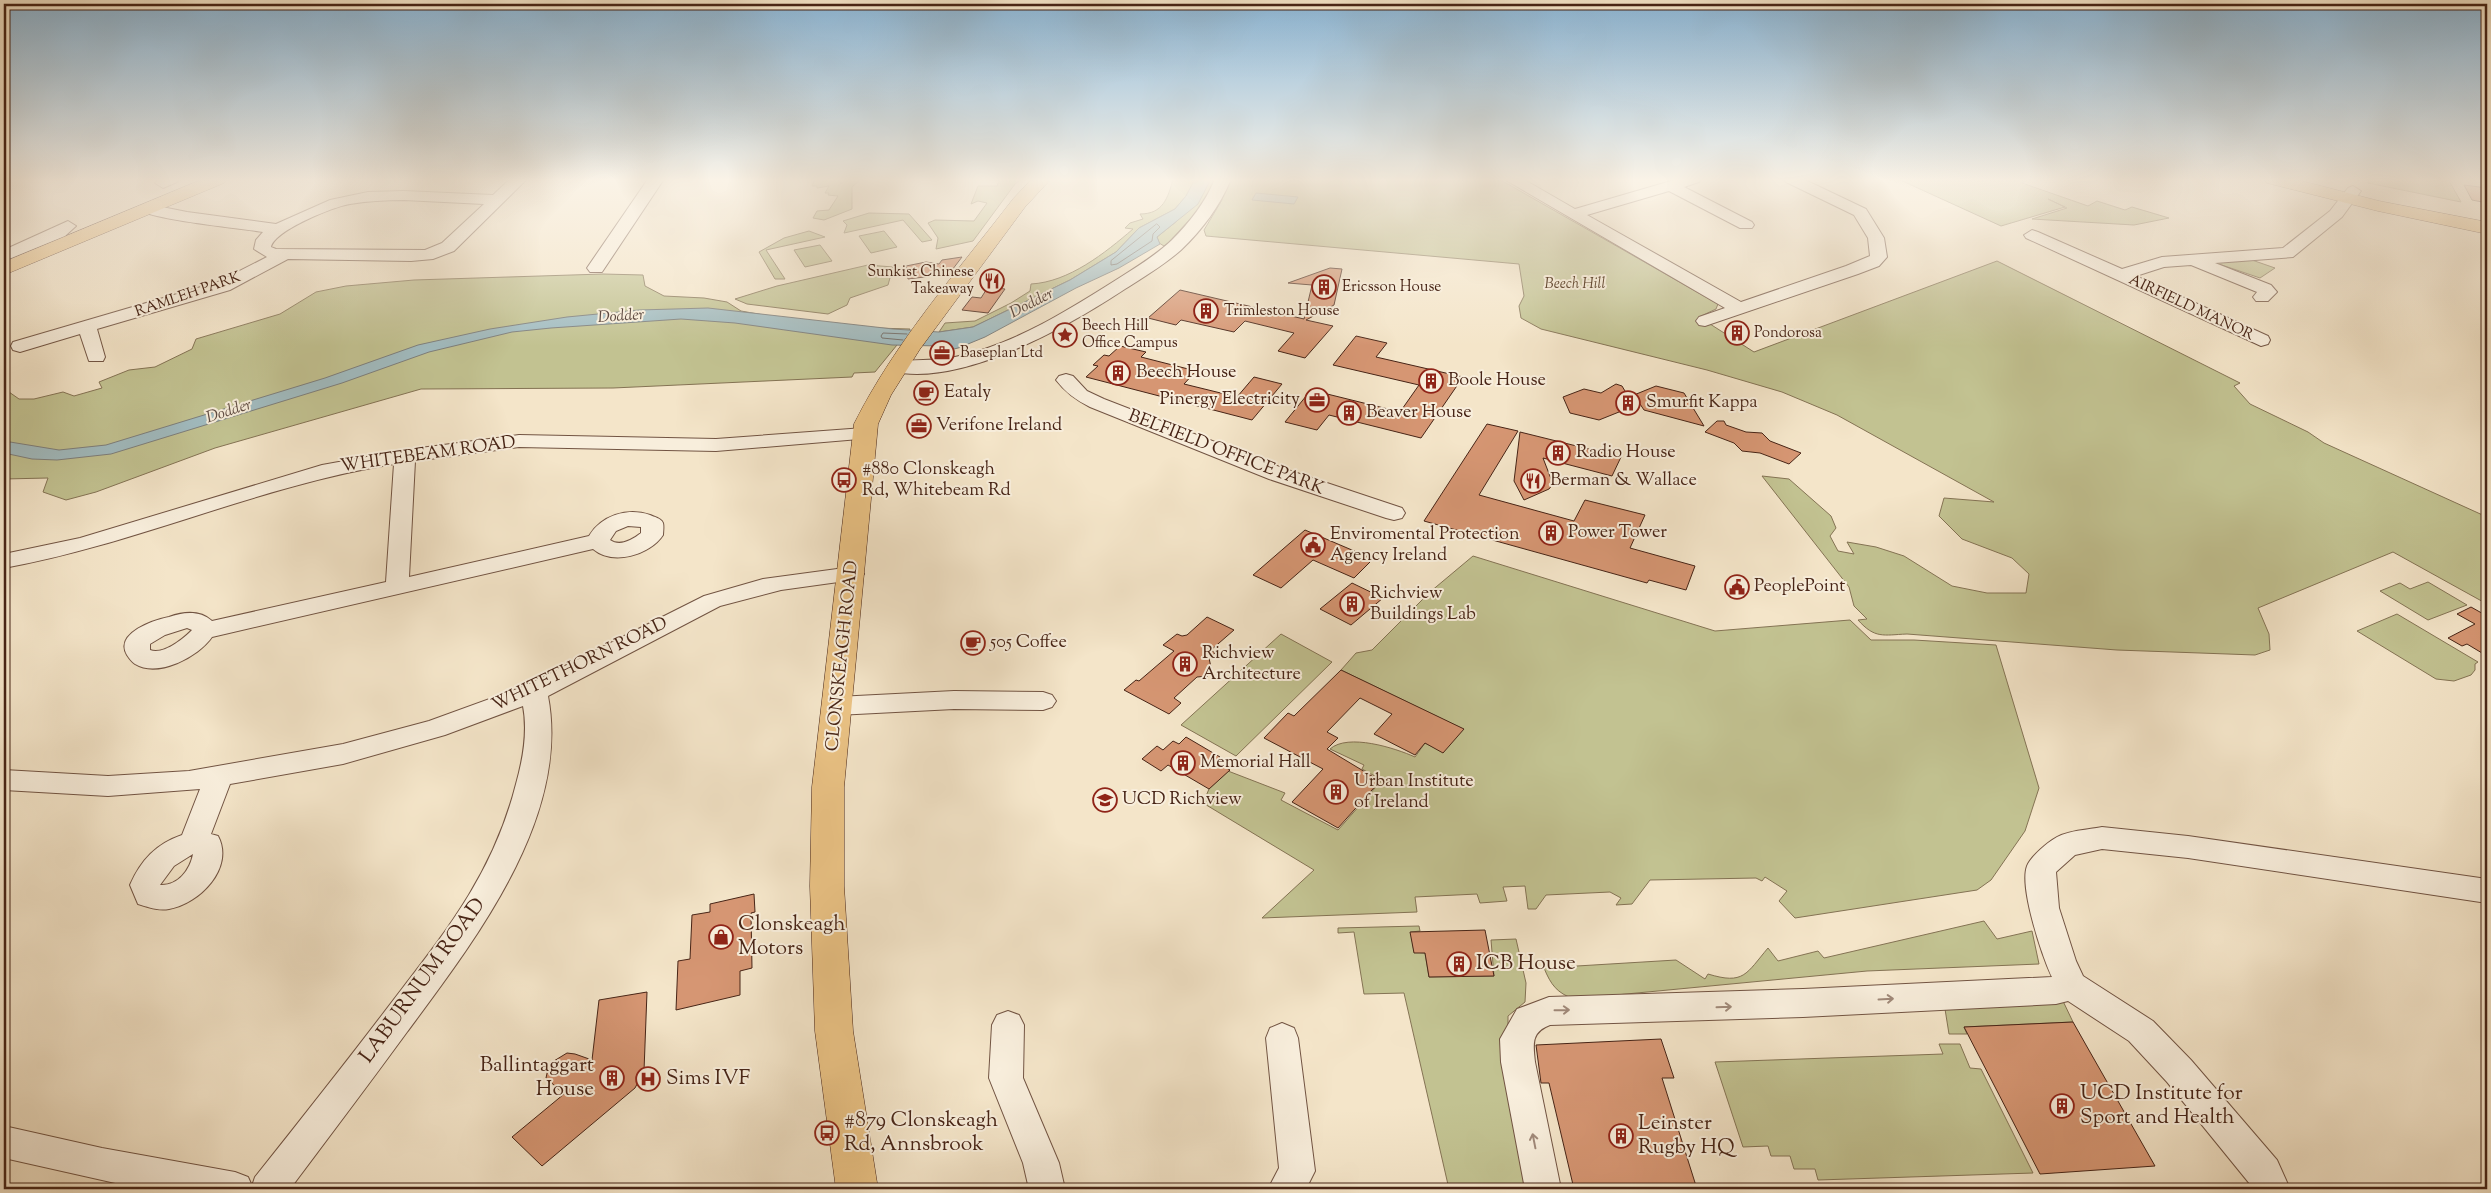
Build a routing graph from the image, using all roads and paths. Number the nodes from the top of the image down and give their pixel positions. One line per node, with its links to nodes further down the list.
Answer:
1 (54, 235): 13 (street)
2 (86, 235): 13 (main road)
3 (270, 235): 12 (street, RAMLEH PARK)
4 (461, 235): 12 (street, RAMLEH PARK)
5 (618, 235): 15 (street)
6 (995, 235): 24 (main road, CLONSKEAGH ROAD)
7 (1187, 235): 24 (street)
8 (1611, 235): 18 (street)
9 (1874, 235): 18 (street)
10 (2032, 235): 16 (street, AIRFIELD MANOR)
11 (2309, 235): 14 (street)
12 (286, 254): 20 (street, RAMLEH PARK)
13 (5, 258)
14 (2193, 260): 16 (street); 17 (street)
15 (596, 268)
16 (2121, 275): 21 (street, AIRFIELD MANOR)
17 (2262, 297)
18 (1740, 308): 19 (street)
19 (1705, 321)
20 (87, 327): 22 (street, RAMLEH PARK); 23 (street)
21 (2261, 340)
22 (20, 346)
23 (96, 357)
24 (898, 366): 26 (main road, CLONSKEAGH ROAD)
25 (1066, 380): 28 (street, BELFIELD OFFICE PARK)
26 (864, 434): 27 (street, WHITEBEAM ROAD); 31 (main road, CLONSKEAGH ROAD)
27 (405, 456): 30 (street, WHITEBEAM ROAD); 32 (street)
28 (1394, 513)
29 (598, 541): 32 (street)
30 (4, 561)
31 (852, 574): 34 (street, WHITETHORN ROAD); 36 (main road, CLONSKEAGH ROAD)
32 (397, 586): 33 (street)
33 (204, 631)
34 (534, 692): 37 (street, WHITETHORN ROAD); 46 (street, LABURNUM ROAD)
35 (1043, 700): 36 (street)
36 (837, 706): 47 (main road, CLONSKEAGH ROAD)
37 (219, 777): 38 (street, WHITETHORN ROAD); 39 (street)
38 (4, 780)
39 (193, 842)
40 (2487, 891): 41 (street)
41 (2072, 986): 50 (street, one-way to 41); 51 (street)
42 (1008, 1025): 48 (street)
43 (1282, 1038): 49 (street)
44 (4, 1142): 45 (street)
45 (235, 1189)
46 (268, 1189)
47 (857, 1189)
48 (1047, 1189)
49 (1286, 1189)
50 (1543, 1189)
51 (2272, 1189)

